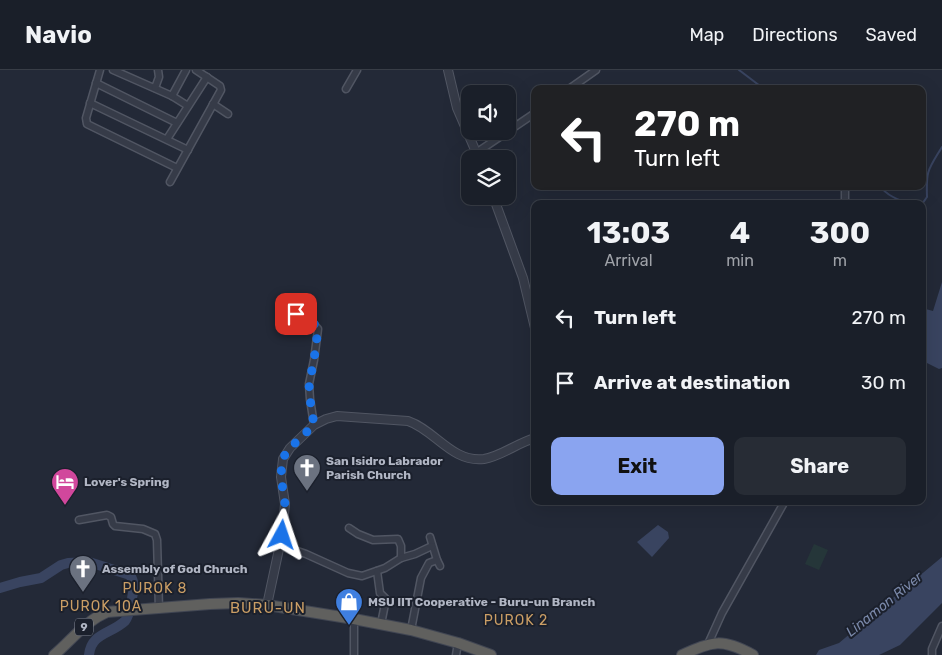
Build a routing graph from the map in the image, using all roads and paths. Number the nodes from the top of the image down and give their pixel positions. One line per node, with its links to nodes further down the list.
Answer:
1 (100, 70): 10 (street)
2 (113, 70): 12 (street)
3 (158, 70): 12 (street)
4 (186, 70): 14 (street)
5 (196, 70): 9 (street)
6 (357, 70): 13 (street)
7 (448, 70): 23 (street)
8 (596, 70): 11 (street)
9 (207, 76): 16 (street); 17 (street)
10 (96, 83): 15 (street); 20 (street)
11 (575, 85)
12 (155, 88): 14 (street)
13 (346, 89)
14 (172, 96): 17 (street)
15 (90, 103): 21 (street); 25 (street)
16 (214, 104): 18 (street); 22 (street)
17 (188, 106): 20 (street)
18 (228, 114)
19 (531, 116): 24 (street)
20 (177, 123): 21 (street)
21 (168, 139): 22 (street)
22 (188, 150): 25 (street)
23 (475, 150)
24 (486, 150)
25 (178, 168): 26 (street)
26 (170, 182)
27 (496, 205): 29 (street)
28 (281, 308): 30 (street)
29 (531, 312)
30 (314, 425): 31 (street); 36 (street)
31 (531, 439)
32 (783, 505): 47 (street)
33 (79, 520): 41 (street)
34 (349, 528): 38 (street)
35 (430, 537): 37 (street)
36 (280, 545): 39 (street); 40 (street)
37 (432, 546): 38 (street); 45 (street)
38 (401, 558): 39 (street)
39 (377, 571): 43 (street)
40 (267, 605): 41 (highway, 9); 42 (highway, 9)
41 (159, 609): 48 (highway, 9)
42 (354, 619): 43 (highway, 9); 49 (street)
43 (381, 624): 45 (highway, 9)
44 (942, 626): 54 (street)
45 (412, 630): 46 (highway, 9)
46 (458, 643): 50 (street); 51 (highway, 9)
47 (708, 644): 52 (highway); 53 (highway)
48 (54, 655)
49 (354, 655)
50 (456, 655)
51 (491, 655)
52 (682, 655)
53 (753, 655)
54 (932, 655)

